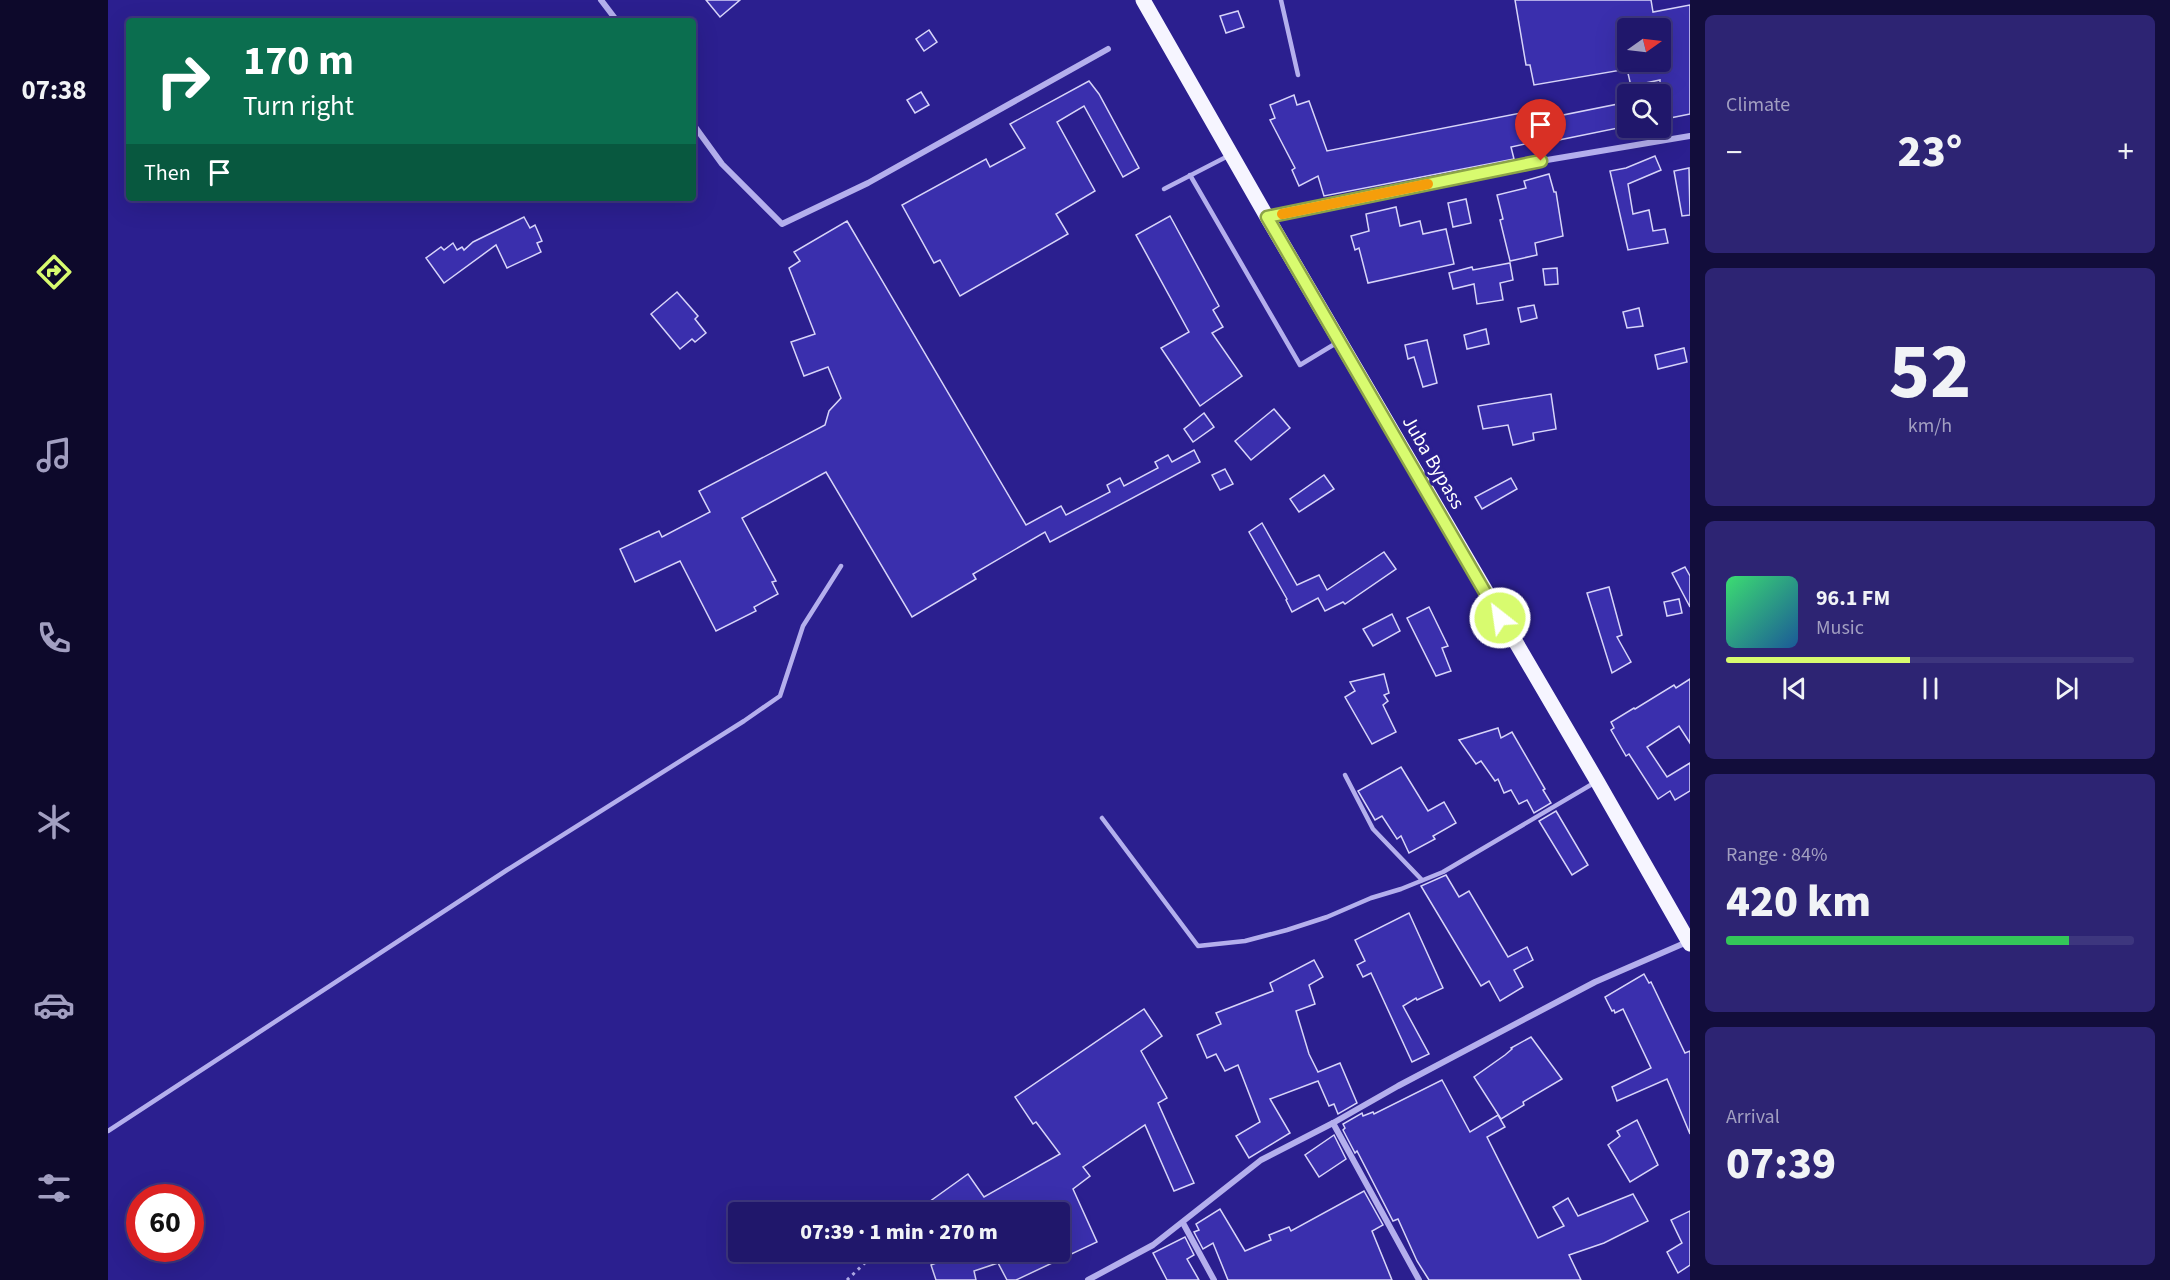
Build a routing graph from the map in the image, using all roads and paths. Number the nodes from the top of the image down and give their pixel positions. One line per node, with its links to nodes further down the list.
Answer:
1 (602, 0): 4 (street)
2 (1143, 0): 9 (main road, Juba Bypass)
3 (1281, 0): 6 (lane)
4 (615, 18)
5 (1108, 50): 7 (street)
6 (1298, 75)
7 (696, 128)
8 (1690, 136): 12 (street)
9 (1231, 154): 10 (lane); 12 (main road, Juba Bypass)
10 (1191, 174): 11 (lane); 13 (lane)
11 (1164, 189)
12 (1267, 217): 13 (main road, Juba Bypass)
13 (1340, 341): 16 (main road, Juba Bypass)
14 (841, 566): 21 (lane)
15 (1346, 775): 18 (lane)
16 (1597, 781): 18 (lane); 19 (main road, Juba Bypass)
17 (1102, 818): 18 (lane)
18 (1422, 880)
19 (1689, 943): 20 (street)
20 (1333, 1123): 22 (street); 27 (street)
21 (108, 1131)
22 (1183, 1223): 25 (street); 26 (street)
23 (866, 1262): 24 (path)
24 (846, 1280)
25 (1089, 1280)
26 (1215, 1280)
27 (1419, 1280)

